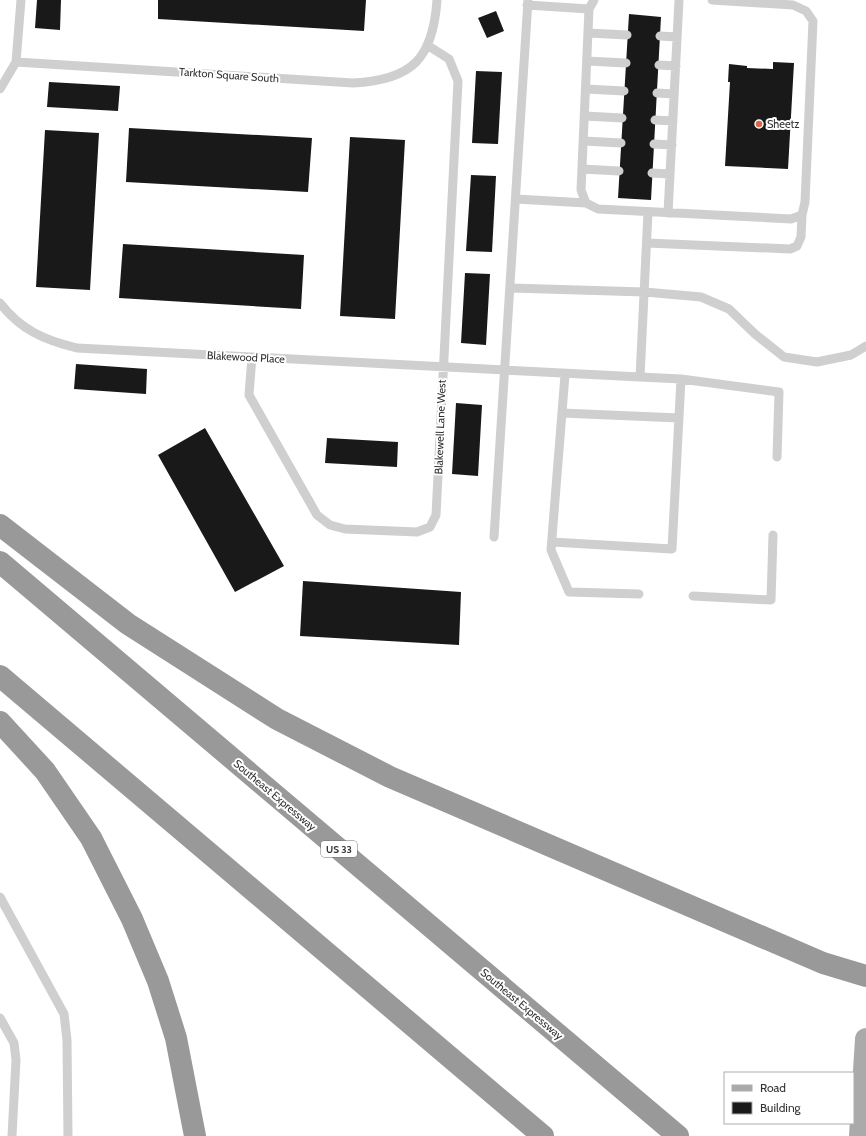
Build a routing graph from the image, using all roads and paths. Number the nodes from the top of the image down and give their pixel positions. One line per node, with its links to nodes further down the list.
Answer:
1 (21, 0): 14 (lane)
2 (438, 0): 12 (lane, Tarkton Square South)
3 (594, 0): 7 (lane)
4 (679, 0): 11 (lane)
5 (712, 0): 39 (lane)
6 (528, 2): 7 (lane); 35 (lane)
7 (589, 9): 8 (lane)
8 (588, 33): 9 (lane); 13 (lane)
9 (627, 35)
10 (660, 36): 11 (lane)
11 (677, 38): 17 (lane)
12 (427, 45): 14 (lane, Tarkton Square South); 46 (lane, Blakewell Lane West)
13 (587, 61): 15 (lane); 19 (lane)
14 (16, 62): 18 (lane)
15 (626, 62)
16 (659, 65): 17 (lane)
17 (676, 66): 22 (lane)
18 (0, 89)
19 (586, 89): 20 (lane); 23 (lane)
20 (624, 91)
21 (657, 93): 22 (lane)
22 (674, 94): 26 (lane)
23 (585, 116): 24 (lane); 27 (lane)
24 (622, 118)
25 (655, 120): 26 (lane)
26 (673, 120): 30 (lane)
27 (584, 141): 28 (lane); 31 (lane)
28 (621, 142)
29 (654, 144): 30 (lane)
30 (672, 145): 34 (lane)
31 (582, 170): 32 (lane); 36 (lane)
32 (619, 171)
33 (652, 173): 34 (lane)
34 (670, 174): 38 (lane)
35 (516, 199): 36 (lane); 41 (lane)
36 (586, 203): 37 (lane)
37 (648, 212): 38 (lane); 40 (lane)
38 (668, 213): 39 (lane)
39 (802, 215): 40 (lane)
40 (647, 243): 42 (lane)
41 (510, 288): 42 (lane); 47 (lane)
42 (645, 292): 44 (lane); 49 (lane)
43 (0, 303): 45 (lane, Blakewood Place)
44 (866, 346)
45 (252, 357): 46 (lane, Blakewood Place); 46 (lane, Blakewell Lane West)
46 (442, 367): 47 (lane, Blakewood Place)
47 (506, 370): 48 (lane, Blakewood Place); 56 (lane)
48 (565, 375): 49 (lane, Blakewood Place); 51 (lane)
49 (640, 377): 50 (lane, Blakewood Place)
50 (681, 379): 52 (lane); 53 (lane, Blakewood Place)
51 (562, 413): 52 (lane); 57 (lane)
52 (679, 418): 57 (lane)
53 (777, 457)
54 (0, 525): 64 (highway)
55 (773, 535): 60 (lane)
56 (494, 537)
57 (552, 542): 59 (lane)
58 (0, 562): 71 (highway, Southeast Expressway / US 33)
59 (638, 594)
60 (693, 596)
61 (0, 676): 70 (highway)
62 (0, 722): 69 (highway)
63 (0, 897): 68 (lane)
64 (866, 976)
65 (0, 1018): 67 (lane)
66 (866, 1039): 72 (main road)
67 (12, 1136)
68 (68, 1136)
69 (195, 1136)
70 (543, 1136)
71 (678, 1136)
72 (860, 1136)

